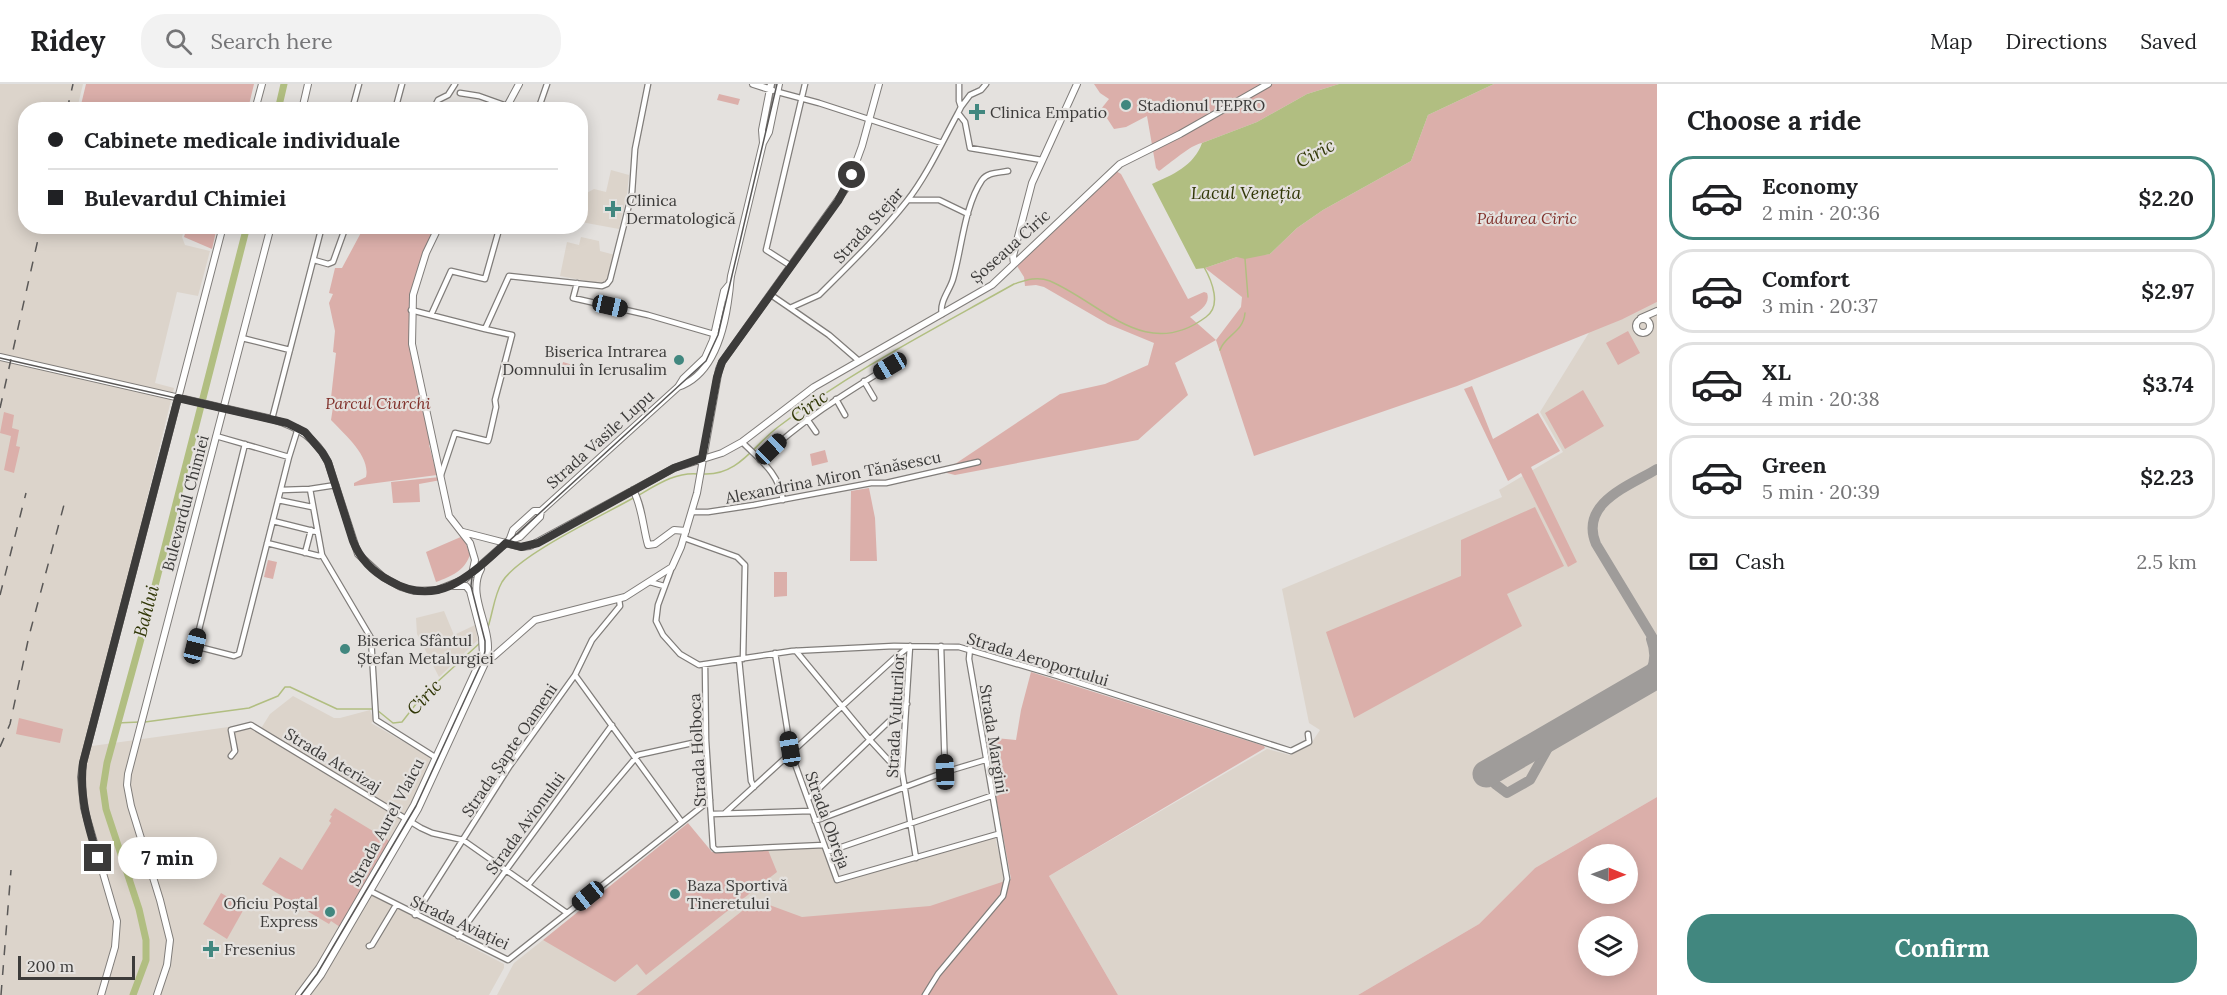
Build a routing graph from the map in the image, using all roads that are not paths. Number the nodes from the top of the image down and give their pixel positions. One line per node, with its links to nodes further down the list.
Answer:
1 (262, 84): 20 (street)
2 (308, 84): 21 (street)
3 (359, 84): 22 (street)
4 (402, 84): 23 (street)
5 (455, 84): 24 (street)
6 (519, 84): 26 (street)
7 (547, 84): 27 (street)
8 (648, 84): 45 (street)
9 (753, 84): 17 (street)
10 (779, 84): 17 (street, Strada Vasile Lupu)
11 (805, 84): 19 (street)
12 (879, 84): 30 (street)
13 (959, 84): 28 (street)
14 (986, 84): 28 (street, Strada Stejar)
15 (1077, 84): 32 (street)
16 (1268, 84): 43 (street, Șoseaua Ciric)
17 (773, 88): 19 (street); 55 (street, Strada Vasile Lupu)
18 (460, 93): 25 (street)
19 (802, 99): 30 (street); 44 (street)
20 (257, 102)
21 (304, 102)
22 (354, 102)
23 (397, 102)
24 (437, 102)
25 (492, 102)
26 (509, 102)
27 (541, 102)
28 (962, 107): 29 (street, Strada Stejar)
29 (958, 113): 31 (street, Strada Stejar); 32 (street)
30 (870, 120): 31 (street); 44 (street)
31 (942, 143): 34 (street, Strada Stejar)
32 (1042, 160): 43 (street)
33 (1008, 171): 35 (street)
34 (908, 200): 35 (street); 47 (street, Strada Stejar)
35 (968, 214): 50 (street)
36 (221, 234): 62 (street, Bulevardul Chimiei)
37 (270, 234): 56 (street, Bulevardul Chimiei)
38 (320, 234): 42 (street)
39 (343, 234): 42 (street)
40 (435, 234): 48 (street)
41 (498, 234): 51 (street)
42 (314, 260): 57 (street)
43 (1014, 264): 50 (street, Șoseaua Ciric)
44 (791, 266): 46 (street)
45 (577, 283): 53 (street); 55 (street)
46 (771, 294): 47 (street); 75 (street)
47 (790, 308): 59 (street)
48 (411, 310): 51 (street); 78 (street)
49 (1655, 312): 52 (street); 54 (street)
50 (942, 314): 59 (street, Șoseaua Ciric)
51 (431, 315): 53 (street)
52 (1641, 319): 54 (street); 54 (street)
53 (486, 328): 78 (street)
54 (1652, 328)
55 (717, 335): 92 (street, Strada Vasile Lupu)
56 (246, 339): 57 (street); 65 (street, Bulevardul Chimiei)
57 (290, 350): 67 (street)
58 (0, 357): 62 (street, Strada Vasile Lupu)
59 (859, 361): 72 (street, Șoseaua Ciric)
60 (890, 366): 61 (street)
61 (864, 381): 63 (street); 64 (street)
62 (178, 398): 65 (street, Strada Vasile Lupu); 155 (street, Bulevardul Chimiei)
63 (874, 398)
64 (836, 399): 66 (street); 68 (street)
65 (220, 407): 67 (street, Strada Vasile Lupu); 71 (street, Bulevardul Chimiei)
66 (845, 415)
67 (272, 419): 69 (street, Strada Vasile Lupu)
68 (807, 419): 70 (street); 76 (street)
69 (298, 428): 74 (street); 79 (street, Strada Vasile Lupu)
70 (816, 432)
71 (216, 436): 73 (street); 156 (street, Bulevardul Chimiei)
72 (744, 443): 75 (street, Șoseaua Ciric); 76 (street)
73 (245, 444): 74 (street); 93 (street)
74 (289, 457): 81 (street)
75 (702, 458): 82 (street, Șoseaua Ciric); 86 (street)
76 (759, 459): 84 (street)
77 (978, 462): 84 (street, Alexandrina Miron Tănăsescu)
78 (441, 475): 90 (street)
79 (336, 485): 80 (street); 101 (street, Strada Vasile Lupu)
80 (310, 489): 81 (street); 85 (street)
81 (281, 490): 83 (street)
82 (636, 495): 91 (street); 92 (street, Șoseaua Ciric)
83 (278, 500): 85 (street); 87 (street)
84 (783, 500): 86 (street, Alexandrina Miron Tănăsescu)
85 (312, 507): 89 (street)
86 (692, 512): 91 (street)
87 (273, 521): 88 (street); 93 (street)
88 (311, 531): 89 (street); 94 (street)
89 (317, 532): 95 (street)
90 (463, 532): 92 (street, Șoseaua Ciric); 96 (street)
91 (685, 534): 98 (street); 113 (street)
92 (507, 542): 97 (street, Strada Vasile Lupu)
93 (267, 543): 94 (street)
94 (305, 553): 95 (street)
95 (322, 555): 126 (street)
96 (474, 560): 97 (street); 99 (street)
97 (483, 564): 99 (street, Strada Vasile Lupu); 104 (street, Strada Aurel Vlaicu)
98 (672, 567): 100 (street, Strada Aurel Vlaicu); 102 (street)
99 (472, 574): 101 (street, Strada Vasile Lupu)
100 (650, 582): 102 (street); 103 (street, Strada Aurel Vlaicu)
101 (451, 586): 104 (street, Strada Aurel Vlaicu)
102 (664, 586): 114 (street)
103 (619, 604): 109 (street, Strada Aurel Vlaicu); 116 (street, Strada Șapte Oameni)
104 (485, 636): 105 (street, Strada Aurel Vlaicu)
105 (486, 646): 109 (street); 112 (street, Strada Aurel Vlaicu)
106 (910, 646): 107 (street, Strada Aeroportului); 110 (street, Strada Aeroportului); 117 (street, Strada Vulturilor); 118 (street)
107 (940, 646): 108 (street, Strada Aeroportului); 129 (street)
108 (970, 648): 120 (street, Strada Aeroportului); 127 (street, Strada Margini)
109 (500, 650): 112 (street, Strada Aurel Vlaicu); 115 (street, Strada Aurel Vlaicu)
110 (796, 651): 111 (street, Strada Aeroportului); 118 (street)
111 (775, 653): 113 (street, Strada Aeroportului); 123 (street, Strada Obreja)
112 (485, 656): 115 (street, Strada Aurel Vlaicu); 126 (street, Strada Aurel Vlaicu)
113 (741, 659): 114 (street, Strada Aeroportului); 130 (street)
114 (705, 665): 122 (street, Strada Holboca)
115 (482, 671): 126 (street, Strada Aurel Vlaicu)
116 (574, 675): 119 (street); 143 (street, Strada Șapte Oameni)
117 (907, 704): 121 (street); 128 (street, Strada Vulturilor)
118 (842, 706): 121 (street); 123 (street)
119 (612, 725): 125 (street); 147 (street, Strada Avionului)
120 (1308, 734)
121 (869, 739): 128 (street); 133 (street)
122 (706, 740): 125 (street); 134 (street, Strada Holboca)
123 (791, 753): 130 (street); 133 (street, Strada Obreja)
124 (231, 756): 138 (street, Strada Aterizaj)
125 (635, 758): 139 (street); 148 (street)
126 (438, 759): 138 (street, Strada Aurel Vlaicu)
127 (985, 760): 129 (street); 132 (street, Strada Margini)
128 (902, 771): 131 (street, Strada Vulturilor)
129 (945, 772): 131 (street)
130 (754, 787): 136 (street)
131 (904, 787): 140 (street); 141 (street, Strada Vulturilor)
132 (991, 796): 141 (street); 142 (street, Strada Margini)
133 (808, 799): 135 (street, Strada Obreja)
134 (710, 800): 137 (street, Strada Holboca); 139 (street, Strada Aviației)
135 (812, 811): 136 (street); 140 (street, Strada Obreja)
136 (726, 813): 137 (street)
137 (712, 814): 144 (street, Strada Holboca)
138 (409, 820): 143 (street, Strada Aterizaj); 149 (street, Strada Aurel Vlaicu)
139 (681, 821): 151 (street, Strada Aviației)
140 (815, 821): 144 (street, Strada Obreja)
141 (910, 824): 145 (street); 146 (street, Strada Vulturilor)
142 (998, 834): 146 (street); 159 (street, Strada Margini)
143 (463, 840): 147 (street, Strada Aterizaj); 152 (street, Strada Șapte Oameni)
144 (824, 845): 145 (street, Strada Obreja)
145 (827, 852): 146 (street, Strada Obreja)
146 (916, 858)
147 (507, 870): 148 (street, Strada Aterizaj); 153 (street, Strada Avionului)
148 (528, 885): 151 (street, Strada Aterizaj)
149 (368, 890): 150 (street, Strada Aviației); 157 (street, Strada Aurel Vlaicu); 158 (street, Strada Aurel Vlaicu)
150 (396, 906): 152 (street, Strada Aviației); 154 (street)
151 (567, 913): 153 (street, Strada Aviației)
152 (415, 915): 153 (street, Strada Aviației)
153 (459, 936)
154 (369, 946)
155 (101, 995)
156 (157, 995)
157 (298, 995)
158 (306, 995)
159 (925, 995)

